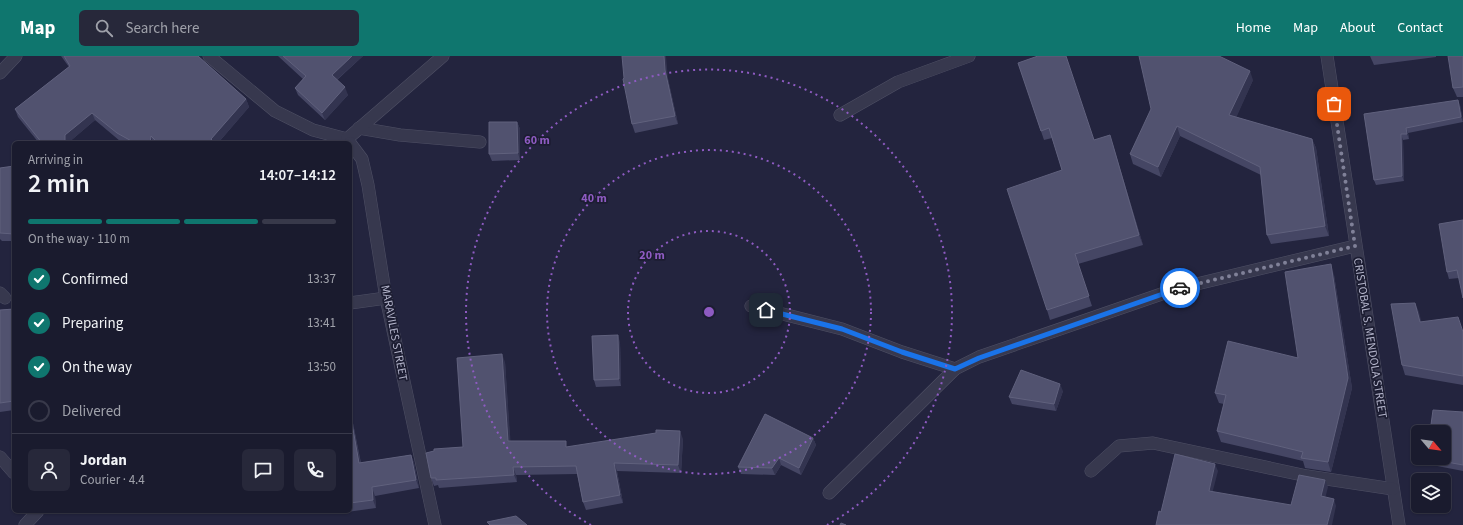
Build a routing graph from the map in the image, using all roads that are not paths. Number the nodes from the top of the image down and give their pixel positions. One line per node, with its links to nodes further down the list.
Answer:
1 (16, 56): 6 (street)
2 (209, 56): 9 (street)
3 (444, 56): 8 (street)
4 (969, 56): 7 (street)
5 (1327, 56): 13 (street, CRISTOBAL S. MENDOLA STREET)
6 (0, 73)
7 (840, 115)
8 (359, 128): 10 (street); 11 (street)
9 (346, 141)
10 (350, 141)
11 (480, 142)
12 (352, 146): 14 (street, MARAVILES STREET)
13 (1355, 246): 17 (street); 21 (street, CRISTOBAL S. MENDOLA STREET)
14 (386, 298): 15 (street); 25 (street, MARAVILES STREET)
15 (352, 303)
16 (751, 306): 17 (street)
17 (955, 369): 22 (street)
18 (0, 457): 19 (street)
19 (12, 471)
20 (1091, 471): 21 (street)
21 (1393, 489): 26 (street, CRISTOBAL S. MENDOLA STREET)
22 (829, 493)
23 (36, 513): 24 (street)
24 (24, 525)
25 (435, 525)
26 (1399, 525)

